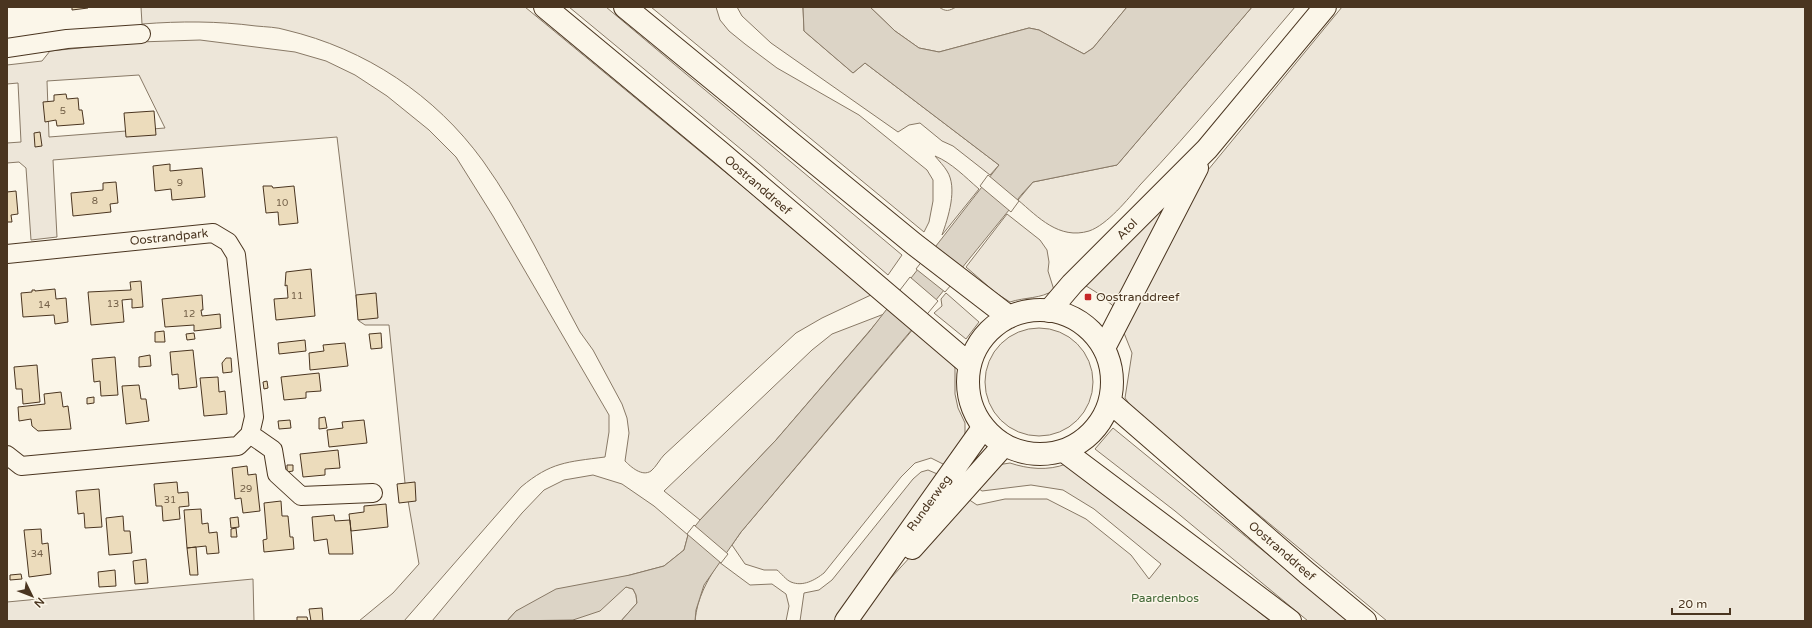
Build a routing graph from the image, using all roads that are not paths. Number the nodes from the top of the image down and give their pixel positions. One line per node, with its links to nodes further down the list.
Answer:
1 (544, 7): 11 (main road, Oostranddreef)
2 (625, 7): 9 (main road)
3 (1325, 7): 6 (main road, Atol)
4 (141, 34): 5 (street)
5 (7, 48)
6 (1207, 149): 8 (main road, Atol); 10 (main road, Atol)
7 (7, 254): 14 (street, Oostrandpark)
8 (1049, 311): 9 (main road); 10 (main road)
9 (1009, 317): 11 (main road)
10 (1104, 348): 12 (main road)
11 (970, 365): 13 (main road)
12 (1110, 402): 16 (main road); 22 (main road, Oostranddreef)
13 (983, 428): 15 (main road); 19 (main road, Runderweg)
14 (250, 434): 17 (street); 18 (street)
15 (1004, 445): 16 (main road); 19 (main road, Runderweg)
16 (1064, 450): 21 (main road)
17 (7, 455)
18 (373, 493)
19 (876, 579): 20 (main road, Runderweg)
20 (846, 621)
21 (1290, 621)
22 (1365, 621)

